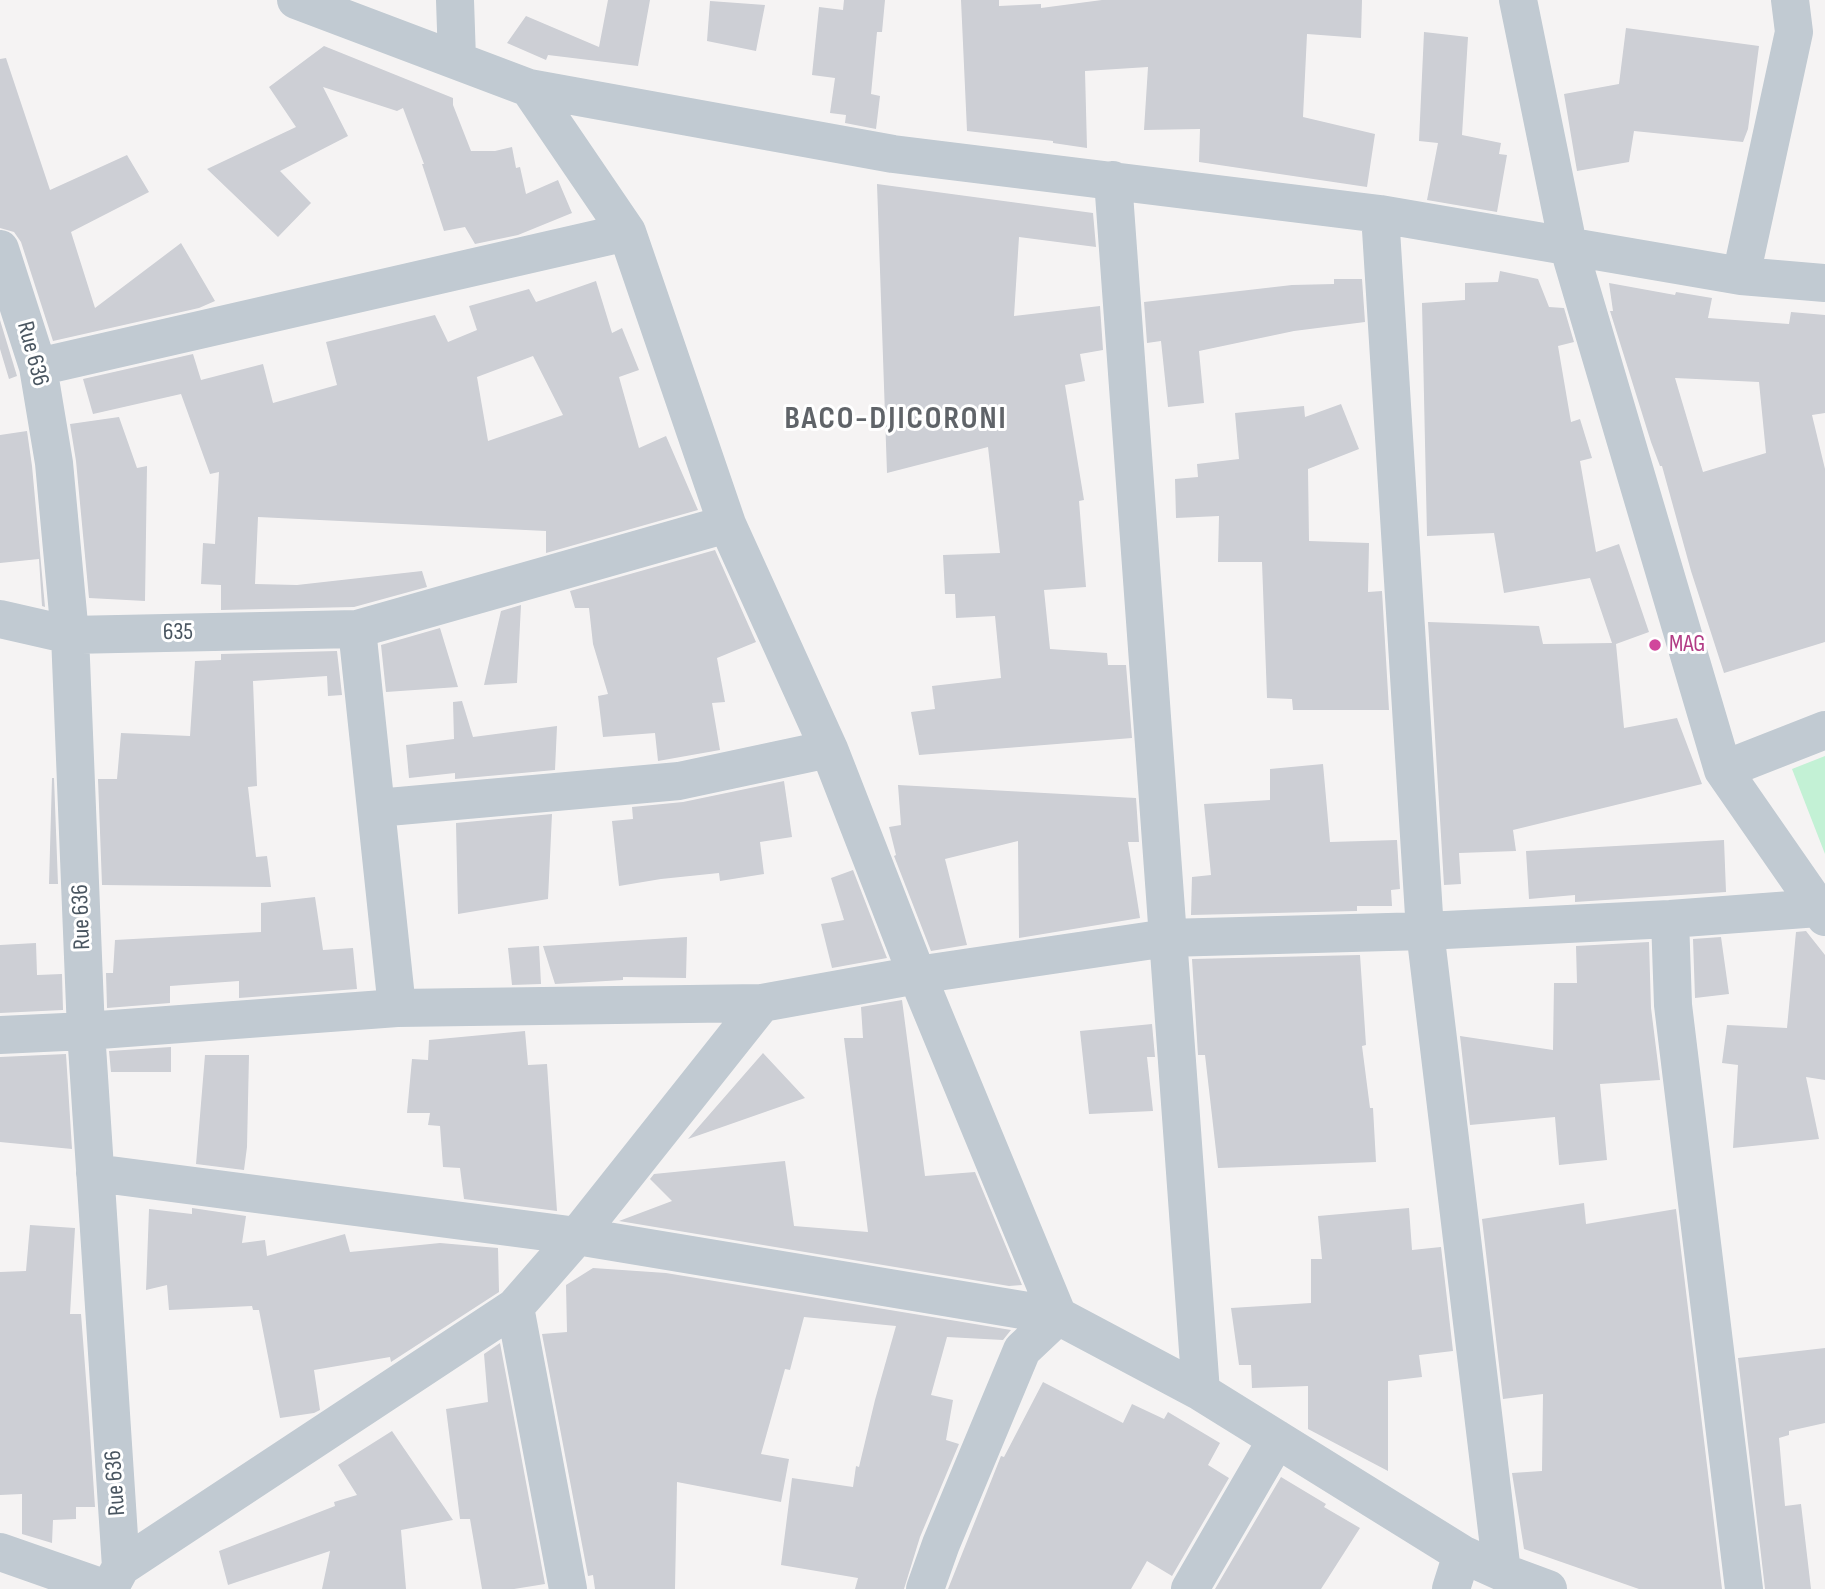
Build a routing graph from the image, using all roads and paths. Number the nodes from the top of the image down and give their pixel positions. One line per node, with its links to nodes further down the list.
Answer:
1 (296, 0): 5 (street)
2 (455, 0): 5 (street)
3 (1518, 0): 10 (street)
4 (1790, 0): 12 (street)
5 (457, 59): 6 (street)
6 (529, 88): 7 (street); 9 (street)
7 (1113, 180): 8 (street); 26 (street)
8 (1380, 214): 10 (street); 25 (street)
9 (627, 232): 14 (street); 15 (street)
10 (1568, 245): 12 (street); 21 (street)
11 (0, 248): 14 (street, Rue 636)
12 (1741, 275): 13 (street)
13 (1825, 282)
14 (38, 367): 18 (street, Rue 636)
15 (727, 524): 17 (street, 635); 20 (street)
16 (0, 619): 18 (street, 635)
17 (357, 629): 18 (street, 635); 22 (street)
18 (70, 635): 30 (street, Rue 636)
19 (1825, 730): 21 (street)
20 (829, 749): 22 (street); 27 (street)
21 (1723, 770): 23 (street)
22 (377, 808): 29 (street)
23 (1821, 913): 24 (street)
24 (1670, 919): 25 (street); 46 (street)
25 (1425, 931): 26 (street); 40 (street)
26 (1167, 938): 27 (street); 36 (street)
27 (917, 975): 28 (street); 35 (street)
28 (762, 1003): 29 (street); 33 (street)
29 (397, 1008): 30 (street)
30 (86, 1031): 31 (street); 32 (street, Rue 636)
31 (0, 1035)
32 (95, 1173): 33 (street); 41 (street, Rue 636)
33 (577, 1236): 34 (street); 35 (street)
34 (515, 1307): 41 (street); 42 (street)
35 (1058, 1316): 36 (street); 43 (street)
36 (1201, 1392): 37 (street)
37 (1277, 1439): 39 (street); 44 (street)
38 (0, 1552): 41 (street)
39 (1457, 1571): 40 (street)
40 (1502, 1572): 45 (street)
41 (112, 1582)
42 (568, 1589)
43 (925, 1589)
44 (1190, 1589)
45 (1548, 1589)
46 (1744, 1589)

